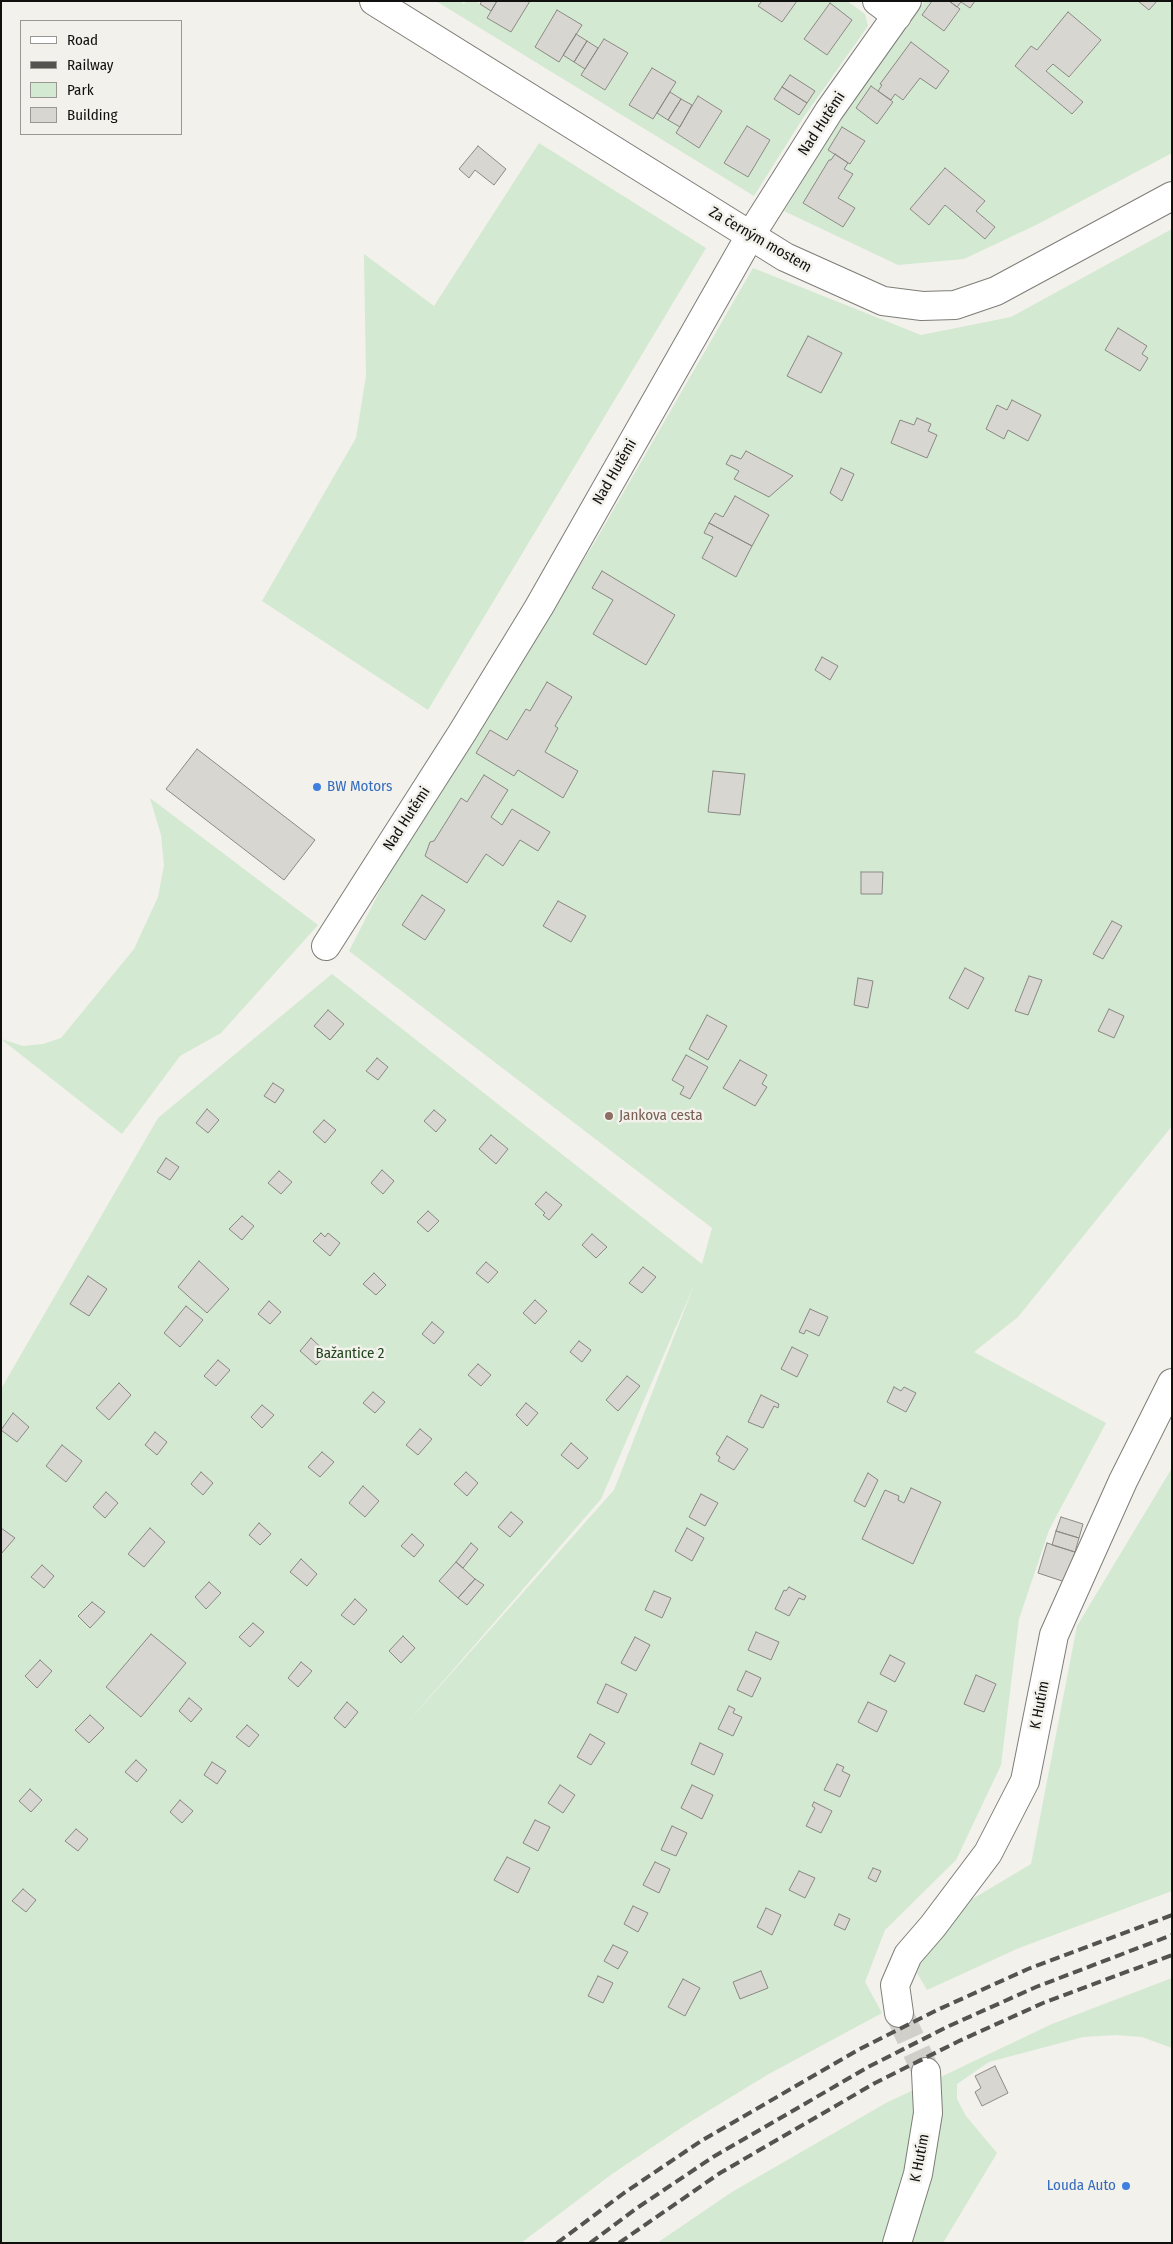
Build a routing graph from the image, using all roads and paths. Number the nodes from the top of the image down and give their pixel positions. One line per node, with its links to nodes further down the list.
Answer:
1 (374, 1): 4 (street, Za černým mostem)
2 (894, 6): 4 (street, Nad Hutěmi)
3 (1172, 196): 4 (street, Za černým mostem)
4 (750, 236): 5 (street, Nad Hutěmi)
5 (326, 946)
6 (1172, 1383): 7 (street, K Hutím)
7 (899, 2013)
8 (926, 2072): 9 (street, K Hutím)
9 (896, 2243)

